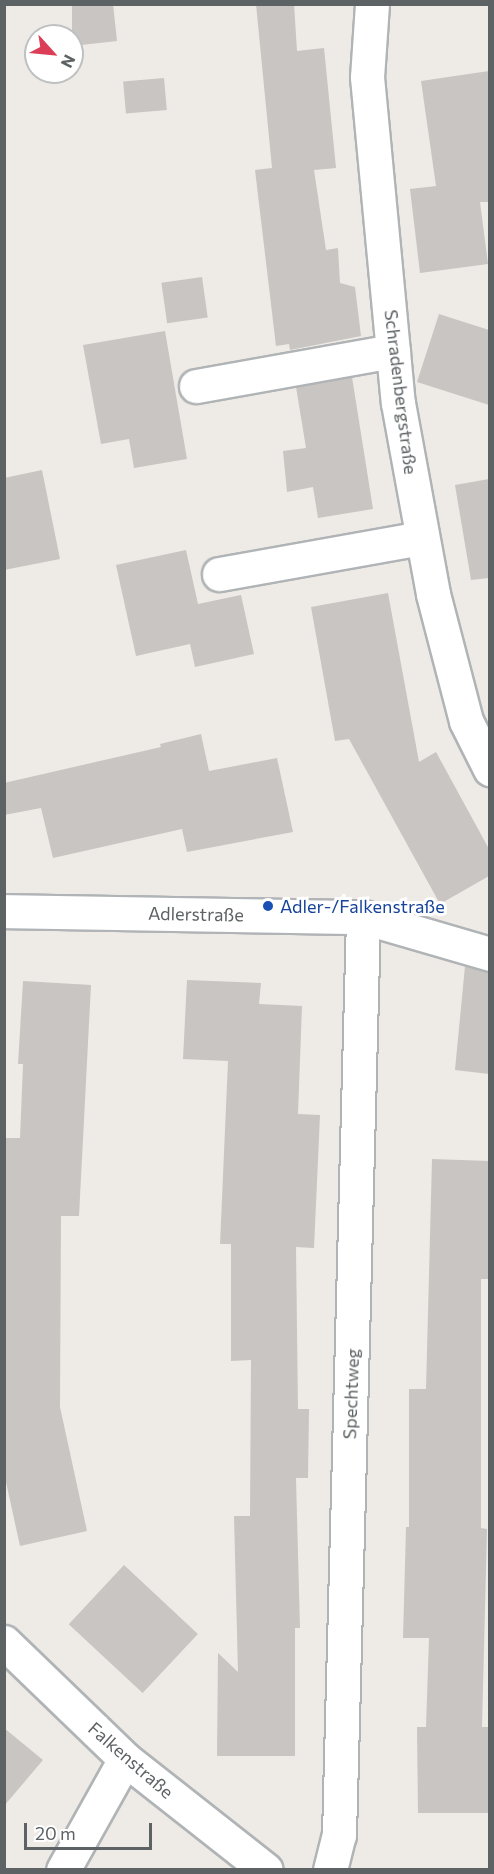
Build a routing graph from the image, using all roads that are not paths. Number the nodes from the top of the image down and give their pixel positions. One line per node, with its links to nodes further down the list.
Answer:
1 (372, 4): 2 (street, Schradenbergstraße)
2 (393, 351): 3 (street); 4 (street, Schradenbergstraße)
3 (196, 386)
4 (422, 538): 5 (street); 6 (street, Schradenbergstraße)
5 (219, 574)
6 (489, 769)
7 (4, 911): 8 (street, Adlerstraße)
8 (363, 917): 9 (street, Adlerstraße); 14 (street, Spechtweg)
9 (489, 954)
10 (4, 1642): 11 (street, Falkenstraße)
11 (125, 1759): 12 (street); 13 (street, Falkenstraße)
12 (63, 1869)
13 (266, 1869)
14 (330, 1869)

